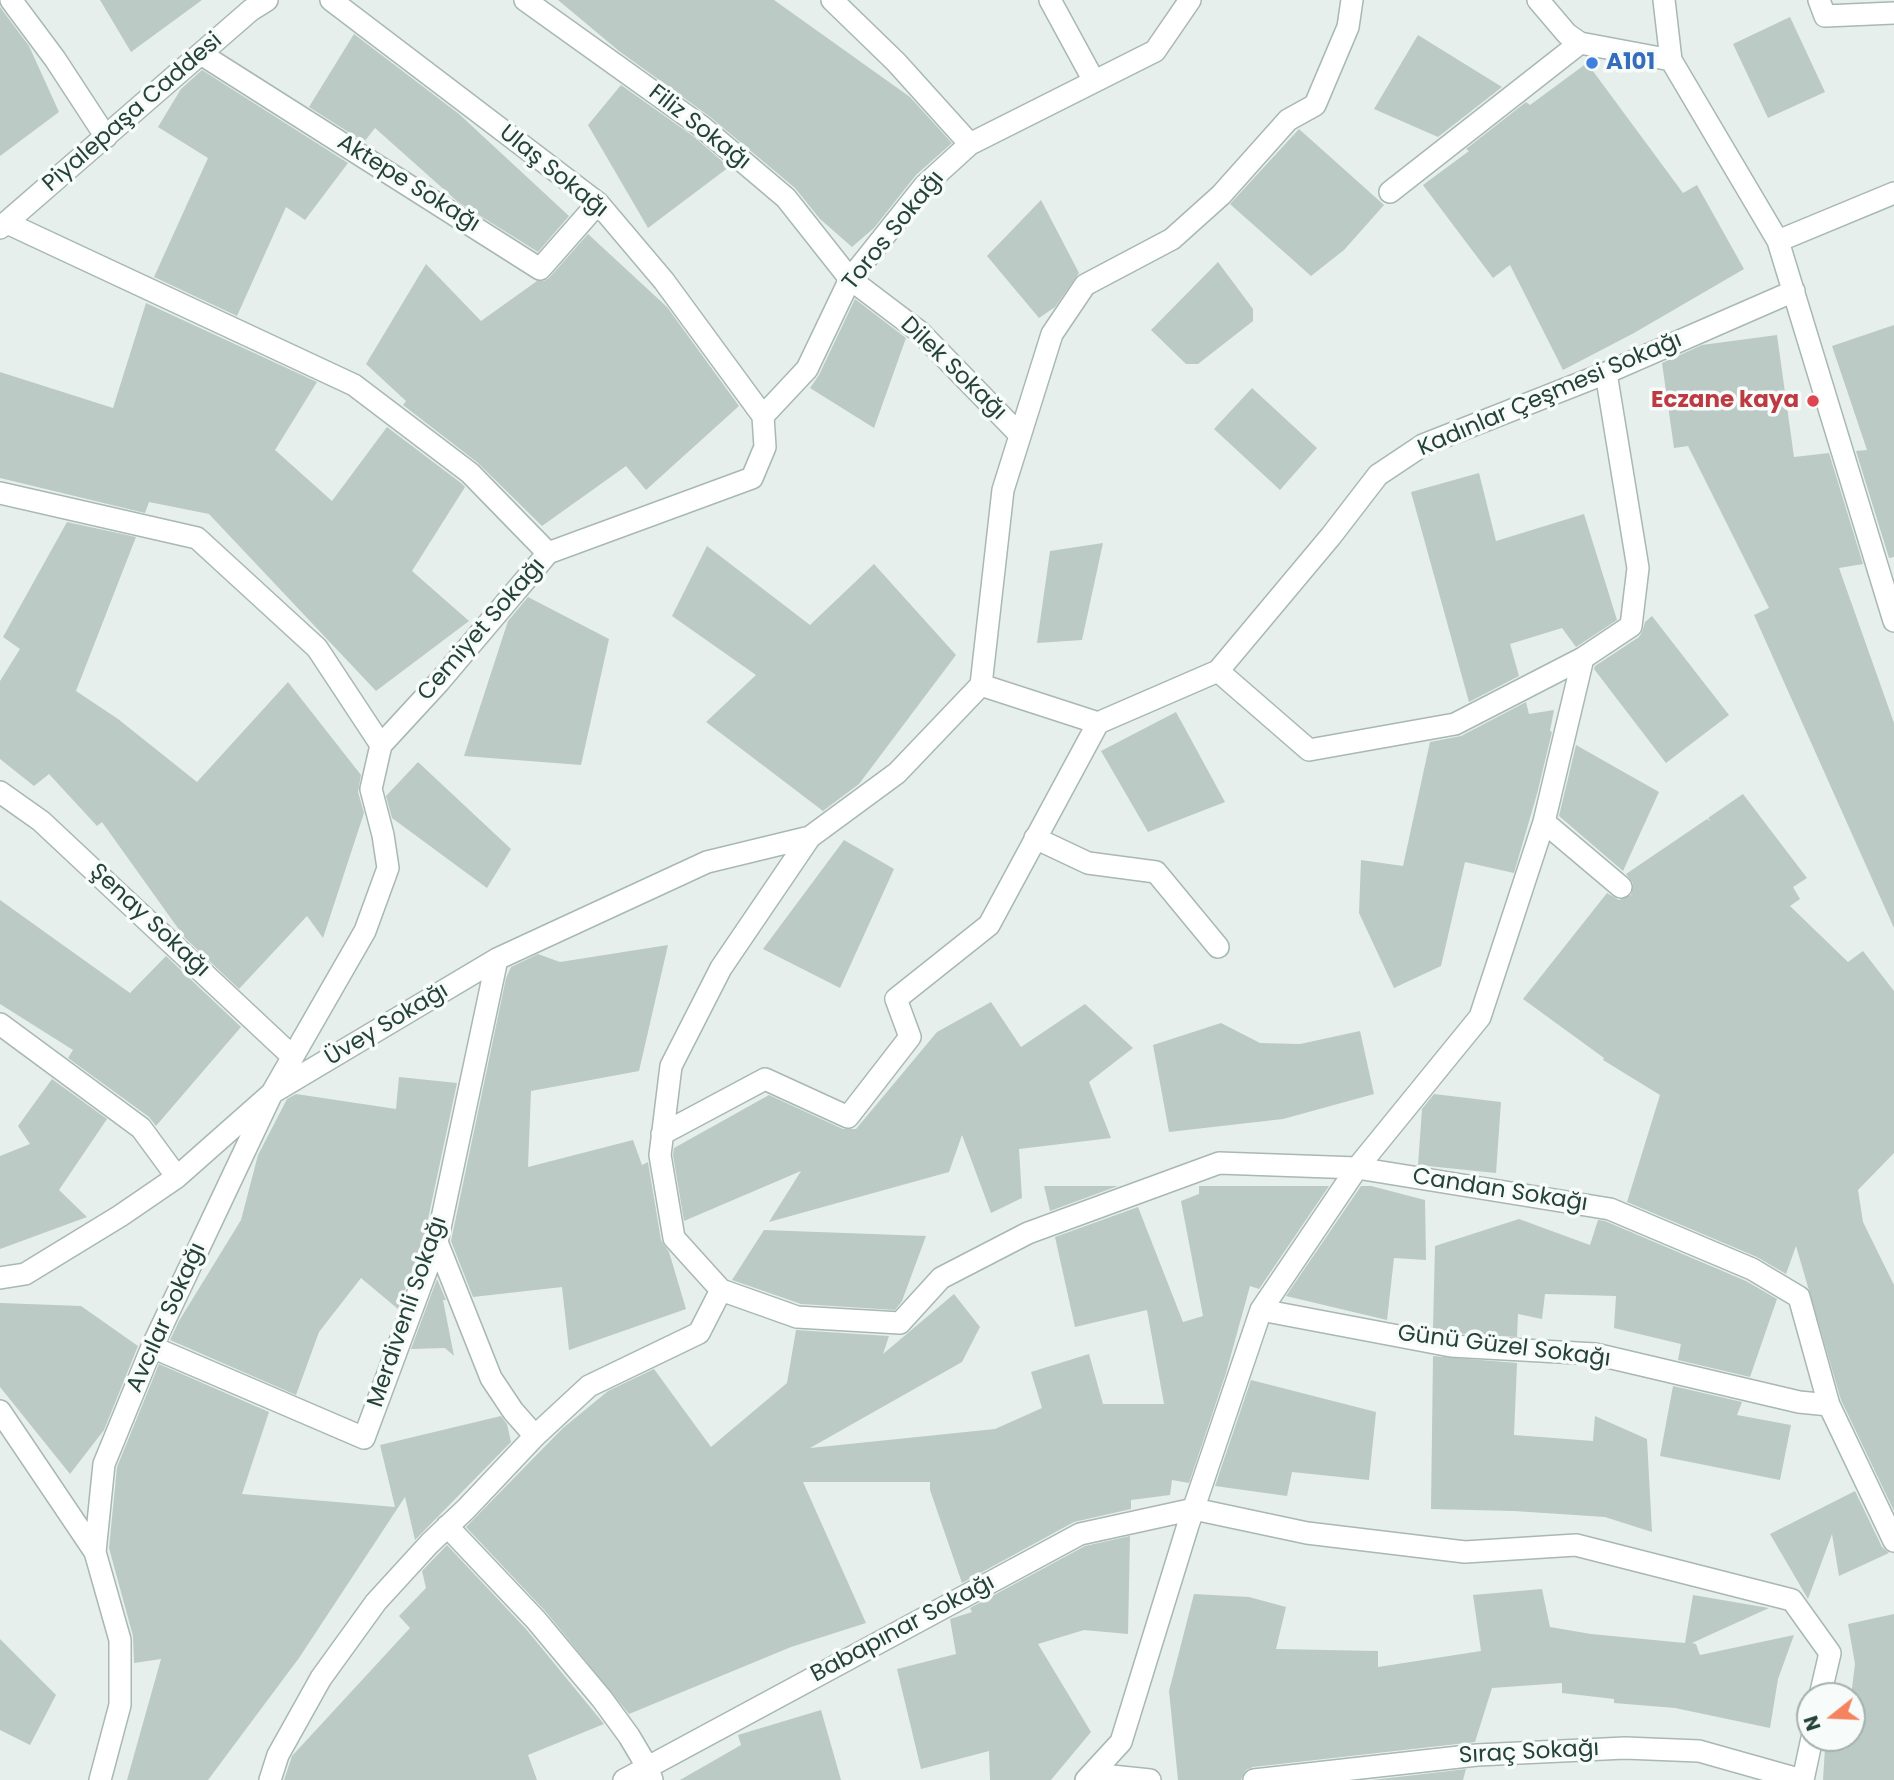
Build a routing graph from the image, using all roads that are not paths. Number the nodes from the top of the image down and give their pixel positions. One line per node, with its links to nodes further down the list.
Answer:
1 (11, 0): 17 (street)
2 (267, 0): 14 (street, Piyalepaşa Caddesi)
3 (331, 0): 21 (street, Ulaş Sokağı)
4 (525, 0): 24 (street, Filiz Sokağı)
5 (832, 0): 18 (street)
6 (1050, 0): 16 (street)
7 (1190, 0): 16 (street, Toros Sokağı)
8 (1352, 0): 28 (street)
9 (1538, 0): 13 (street)
10 (1664, 0): 15 (street)
11 (1822, 8): 12 (street)
12 (1894, 13)
13 (1580, 43): 15 (street); 19 (street)
14 (201, 54): 17 (street, Piyalepaşa Caddesi); 21 (street, Aktepe Sokağı)
15 (1671, 60): 23 (street)
16 (1094, 81): 18 (street, Toros Sokağı)
17 (106, 137): 22 (street, Piyalepaşa Caddesi)
18 (970, 144): 24 (street, Toros Sokağı)
19 (1390, 192)
20 (1894, 194): 23 (street)
21 (598, 203): 27 (street, Ulaş Sokağı)
22 (3, 226): 30 (street, Cemiyet Sokağı)
23 (1778, 241): 25 (street)
24 (850, 279): 27 (street, Toros Sokağı); 28 (street, Dilek Sokağı)
25 (1794, 291): 26 (street, Kadınlar Çeşmesi Sokağı); 31 (street)
26 (1606, 373): 33 (street); 34 (street, Kadınlar Çeşmesi Sokağı)
27 (763, 416): 30 (street)
28 (1020, 435): 35 (street)
29 (0, 493): 37 (street)
30 (548, 553): 37 (street, Cemiyet Sokağı)
31 (1885, 564): 32 (street)
32 (1894, 621)
33 (1583, 658): 34 (street); 39 (street)
34 (1218, 670): 36 (street, Kadınlar Çeşmesi Sokağı)
35 (981, 685): 36 (street); 40 (street)
36 (1098, 723): 41 (street)
37 (381, 745): 46 (street, Cemiyet Sokağı)
38 (0, 792): 46 (street, Şenay Sokağı)
39 (1545, 822): 42 (street); 49 (street)
40 (810, 837): 44 (street, Üvey Sokağı); 48 (street)
41 (1035, 838): 43 (street); 48 (street)
42 (1621, 887)
43 (1218, 947)
44 (496, 959): 47 (street, Üvey Sokağı); 51 (street, Merdivenli Sokağı)
45 (0, 1024): 50 (street)
46 (293, 1057): 47 (street, Cemiyet Sokağı)
47 (272, 1093): 50 (street, Üvey Sokağı); 55 (street, Avcılar Sokağı)
48 (662, 1134): 53 (street)
49 (1357, 1168): 53 (street, Candan Sokağı); 54 (street); 56 (street, Candan Sokağı)
50 (177, 1177): 52 (street, Üvey Sokağı)
51 (437, 1242): 55 (street, Merdivenli Sokağı); 58 (street)
52 (0, 1278)
53 (721, 1290): 58 (street)
54 (1261, 1310): 56 (street, Günü Güzel Sokağı); 59 (street)
55 (152, 1347): 62 (street, Avcılar Sokağı)
56 (1829, 1405): 61 (street, Candan Sokağı)
57 (0, 1411): 62 (street)
58 (535, 1436): 60 (street)
59 (1194, 1509): 63 (street); 65 (street, Babapınar Sokağı); 66 (street)
60 (447, 1526): 65 (street); 68 (street)
61 (1894, 1541)
62 (95, 1552): 67 (street)
63 (1824, 1682)
64 (1808, 1752): 72 (street)
65 (650, 1774): 69 (street, Babapınar Sokağı)
66 (1089, 1777): 70 (street)
67 (100, 1780)
68 (270, 1780)
69 (624, 1780)
70 (1150, 1780)
71 (1254, 1780): 72 (street, Sıraç Sokağı)
72 (1802, 1780)

